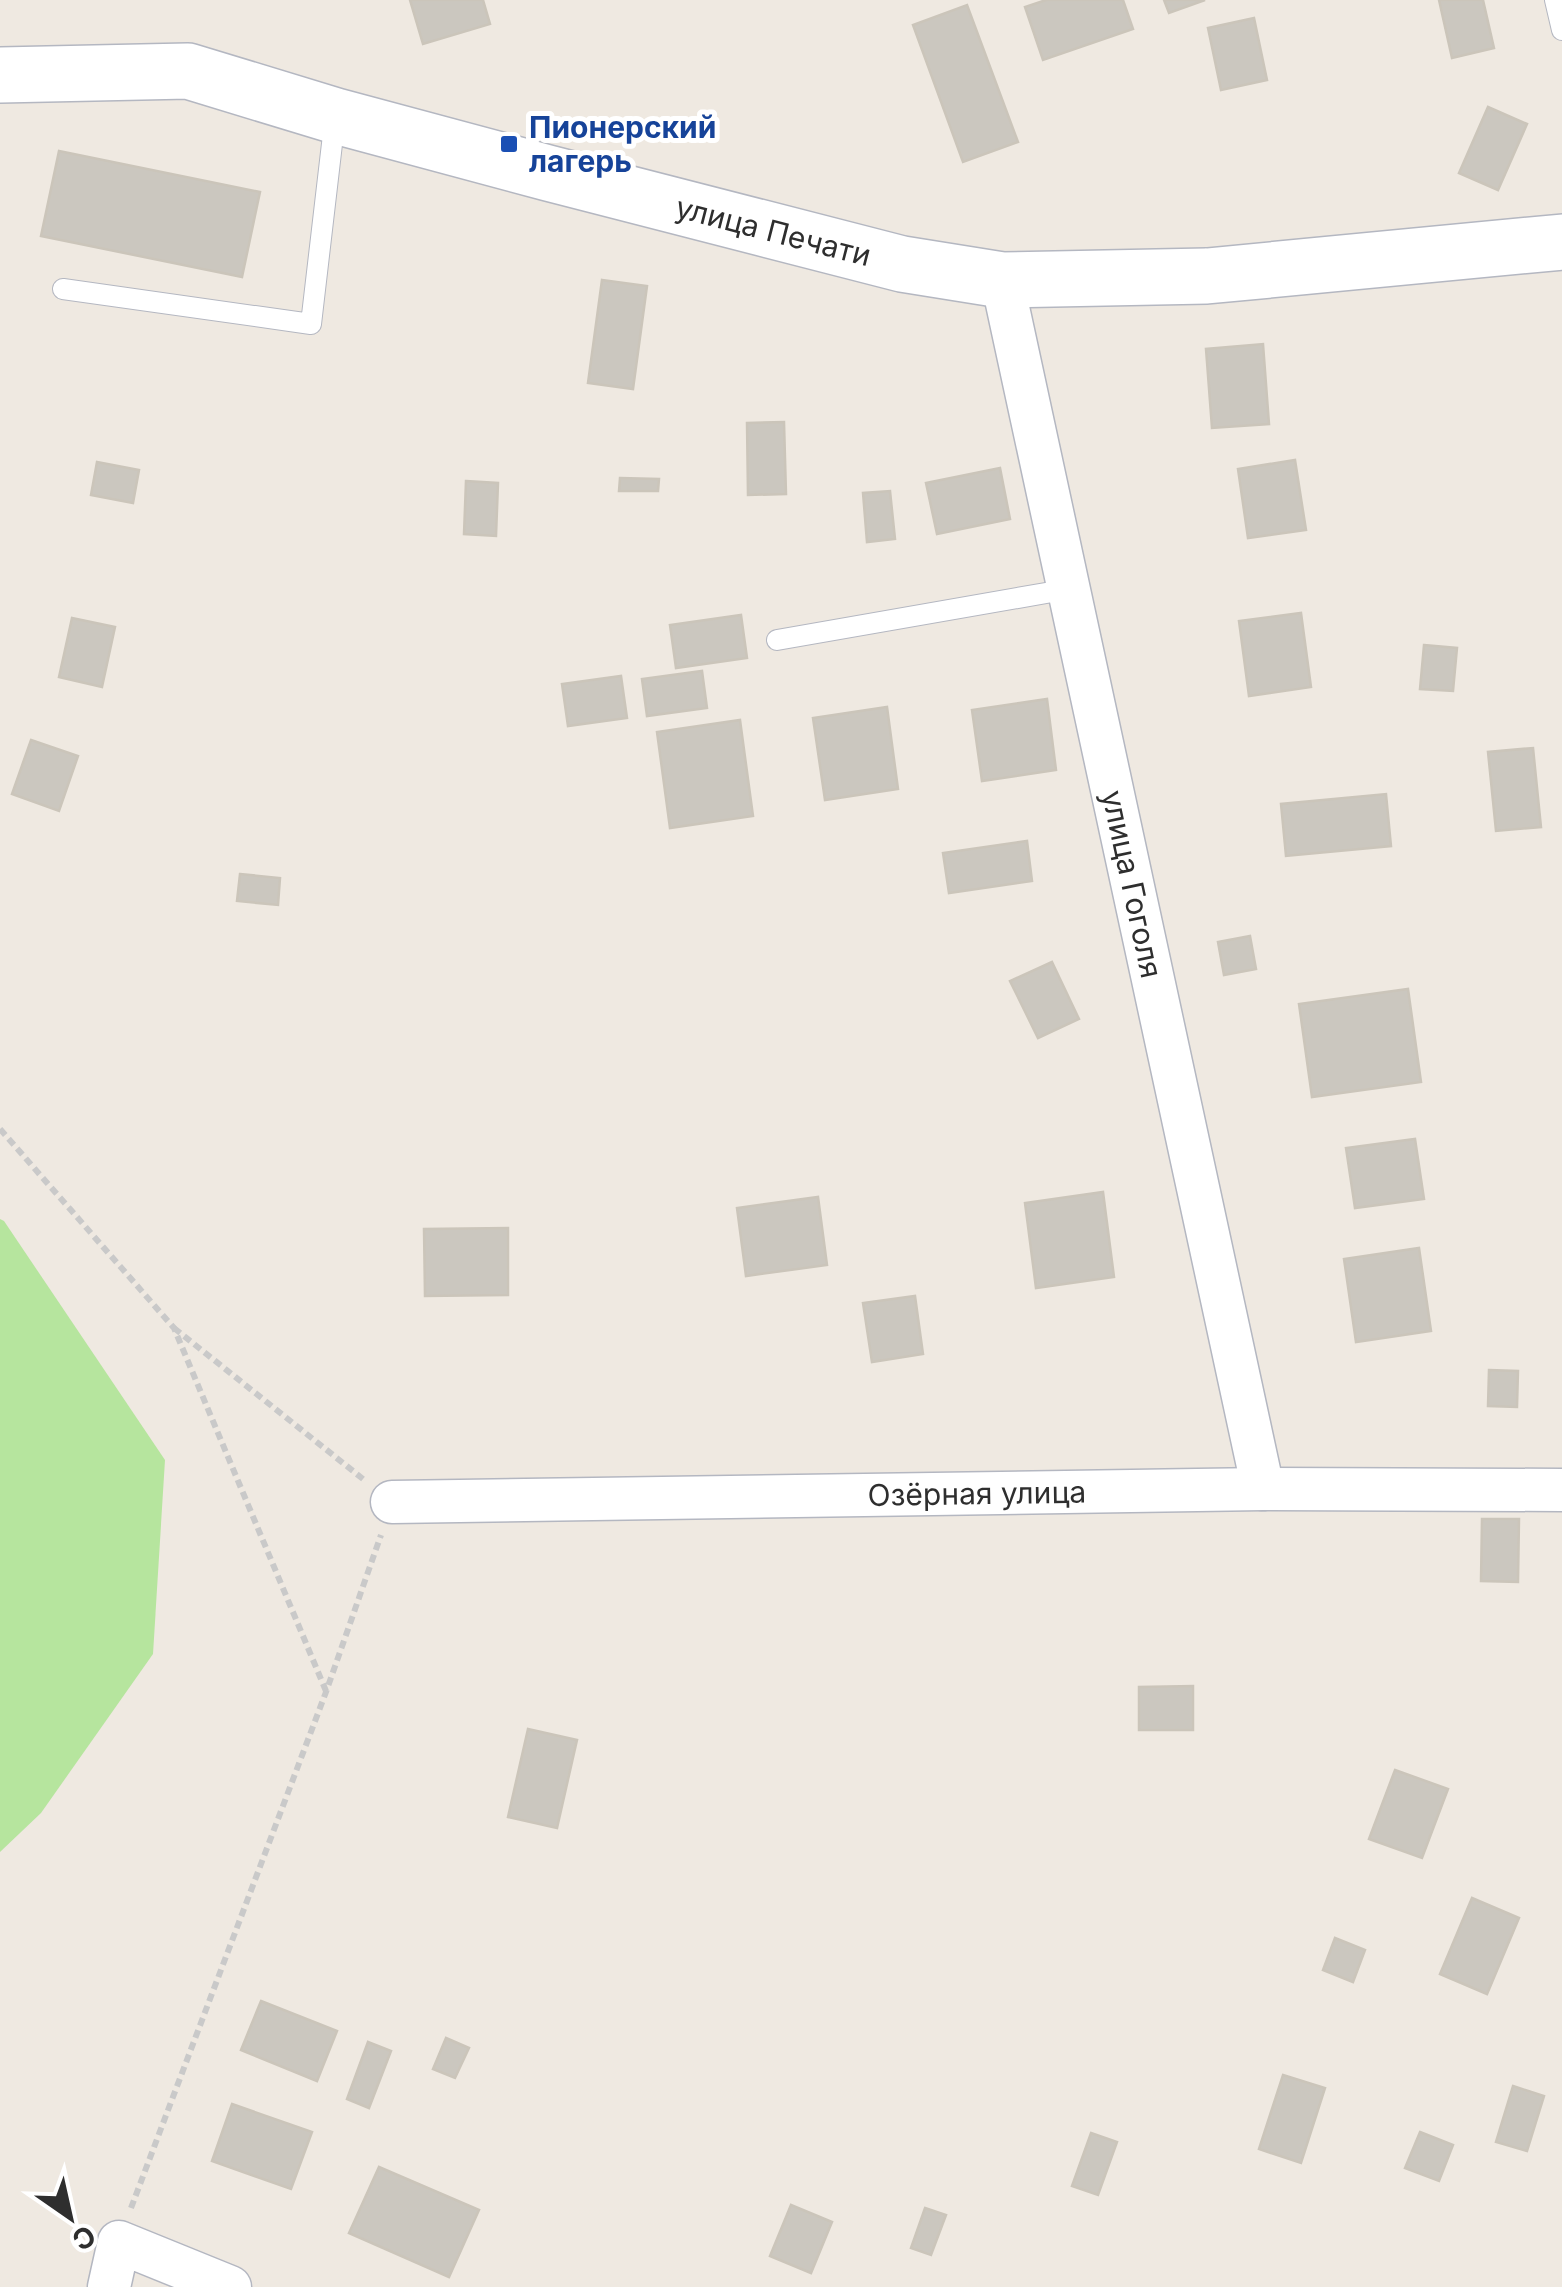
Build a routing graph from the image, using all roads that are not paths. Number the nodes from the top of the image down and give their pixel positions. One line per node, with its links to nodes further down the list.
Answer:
1 (1555, 0): 2 (lane)
2 (1562, 30)
3 (0, 75): 4 (street, улица Печати)
4 (336, 116): 6 (street, улица Печати); 7 (lane)
5 (1562, 242): 6 (street, улица Печати)
6 (1002, 280): 8 (street, улица Гоголя)
7 (63, 289)
8 (1069, 589): 9 (lane); 10 (street, улица Гоголя)
9 (777, 640)
10 (1263, 1489): 11 (street, Озёрная улица); 12 (street, Озёрная улица)
11 (1562, 1490)
12 (392, 1502)
13 (109, 2287): 14 (street)
14 (230, 2287)

